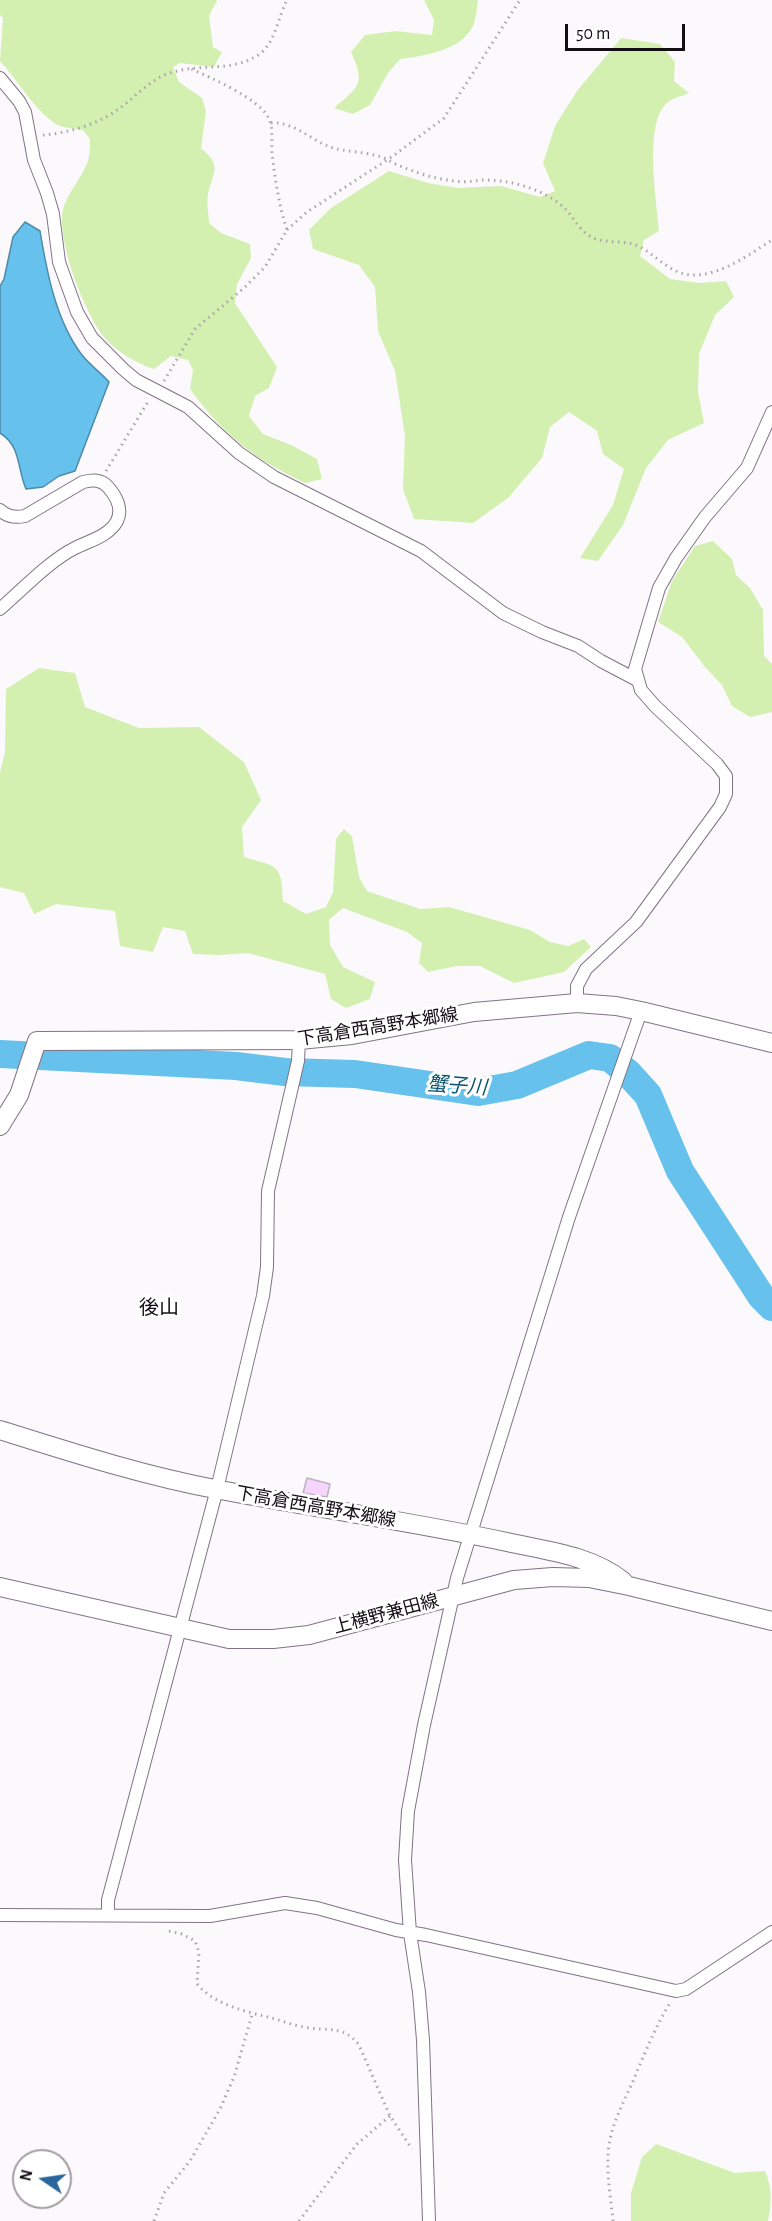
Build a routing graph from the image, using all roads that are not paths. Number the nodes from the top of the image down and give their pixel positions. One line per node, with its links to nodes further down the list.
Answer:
1 (0, 78): 5 (street)
2 (772, 412): 5 (street)
3 (0, 510): 4 (street)
4 (0, 609)
5 (637, 680): 6 (street)
6 (577, 1003): 7 (main road, 下高倉西高野本郷線); 8 (main road, 下高倉西高野本郷線)
7 (641, 1011): 9 (main road, 下高倉西高野本郷線); 13 (street)
8 (299, 1040): 10 (main road, 下高倉西高野本郷線); 12 (street)
9 (772, 1043)
10 (0, 1126)
11 (0, 1430): 12 (main road, 下高倉西高野本郷線)
12 (217, 1489): 13 (main road, 下高倉西高野本郷線); 18 (street)
13 (470, 1534): 14 (main road, 下高倉西高野本郷線); 16 (street)
14 (629, 1586): 16 (main road, 上横野兼田線); 17 (main road, 上横野兼田線)
15 (0, 1587): 18 (main road, 上横野兼田線)
16 (451, 1596): 18 (main road, 上横野兼田線); 22 (street)
17 (772, 1621)
18 (179, 1629): 20 (street)
19 (0, 1915): 20 (street)
20 (108, 1915): 22 (street)
21 (772, 1932): 22 (street)
22 (410, 1933): 23 (street)
23 (429, 2221)

